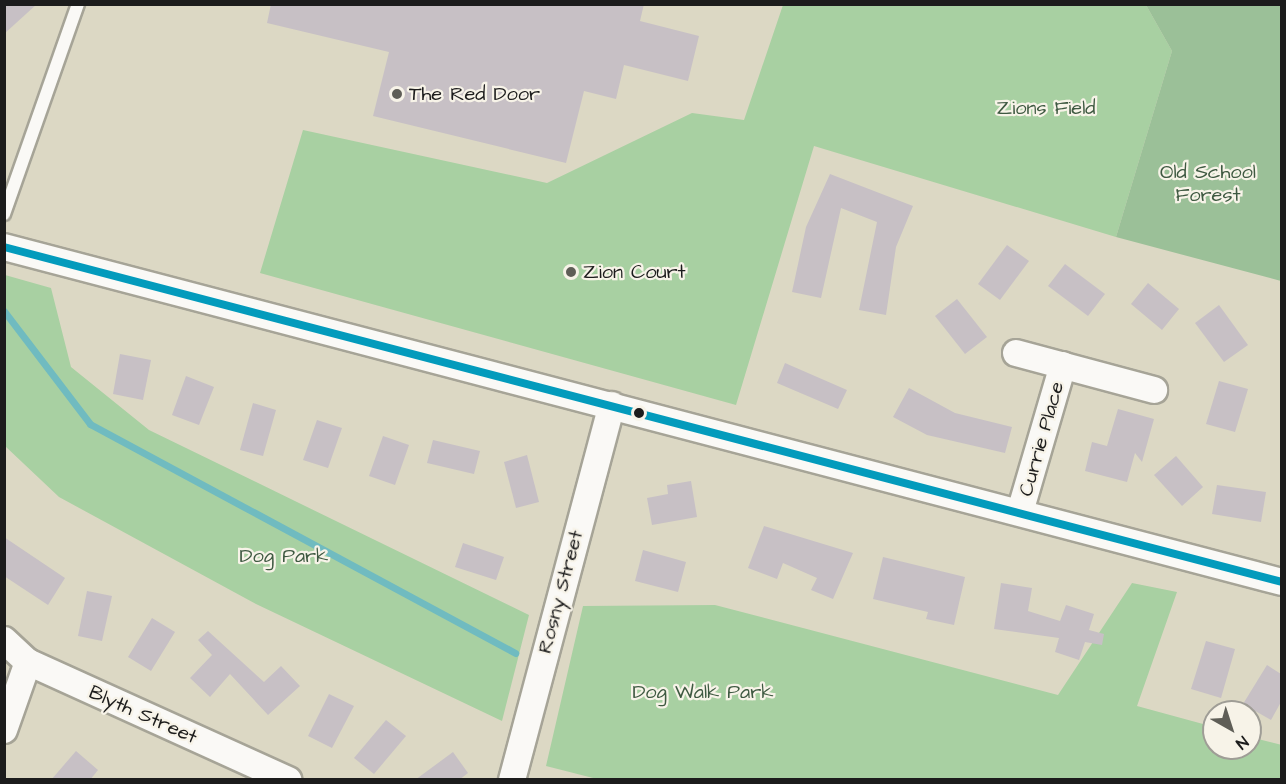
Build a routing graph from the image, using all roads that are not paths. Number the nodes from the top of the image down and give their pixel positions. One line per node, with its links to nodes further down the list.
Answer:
1 (78, 4): 2 (lane)
2 (4, 214)
3 (4, 247): 7 (street)
4 (1016, 353): 5 (street, Currie Place)
5 (1063, 365): 6 (street, Currie Place); 8 (street, Currie Place)
6 (1154, 390)
7 (612, 405): 8 (street); 14 (street, Rosny Street)
8 (1020, 512): 9 (street)
9 (1281, 582)
10 (4, 640): 11 (street, Blyth Street)
11 (28, 662): 12 (street); 13 (street, Blyth Street)
12 (4, 730)
13 (288, 780)
14 (512, 780)

